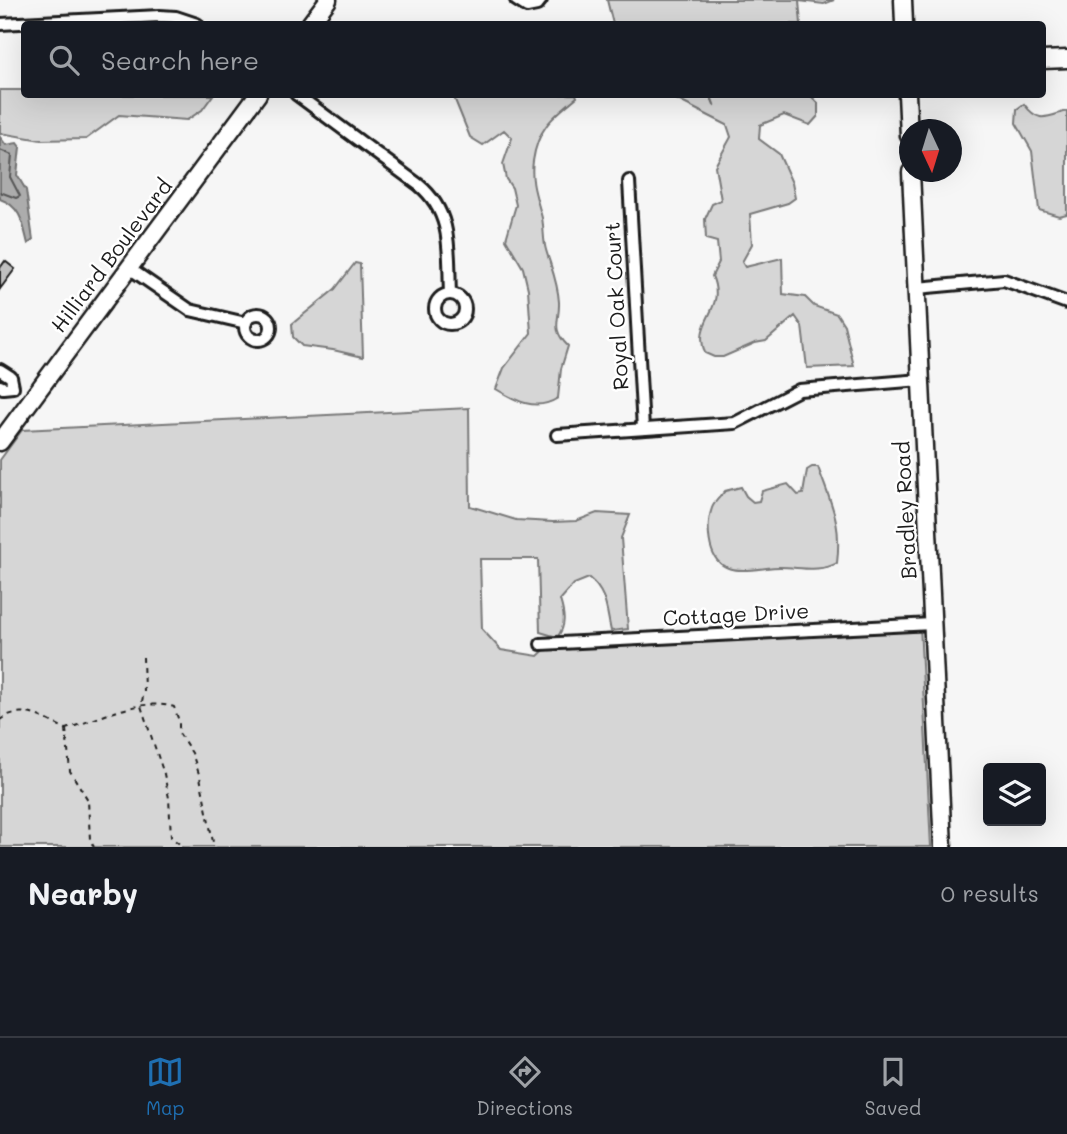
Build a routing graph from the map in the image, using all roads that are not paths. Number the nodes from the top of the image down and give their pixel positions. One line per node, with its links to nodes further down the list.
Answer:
1 (328, 0): 7 (street)
2 (516, 0): 3 (street)
3 (541, 0)
4 (902, 0): 8 (street)
5 (63, 21): 6 (street)
6 (186, 21)
7 (312, 21)
8 (904, 21)
9 (21, 23): 10 (street)
10 (0, 24)
11 (1067, 59): 12 (street)
12 (1046, 61)
13 (255, 98): 19 (street, Hilliard Boulevard)
14 (301, 98): 21 (street)
15 (907, 98): 16 (street)
16 (908, 119)
17 (629, 181): 29 (street, Royal Oak Court)
18 (912, 182): 20 (street, Bradley Road)
19 (129, 268): 23 (street); 28 (street, Hilliard Boulevard)
20 (917, 288): 22 (street); 25 (street, Bradley Road)
21 (450, 295)
22 (1067, 303)
23 (246, 323)
24 (0, 370): 27 (street)
25 (921, 380): 29 (street); 32 (street, Bradley Road)
26 (0, 386): 27 (street)
27 (13, 387): 28 (street)
28 (31, 400): 31 (street, Hilliard Boulevard)
29 (643, 429): 30 (street)
30 (557, 435)
31 (0, 442)
32 (932, 624): 33 (street, Cottage Drive); 34 (street, Bradley Road)
33 (541, 644)
34 (943, 847)

